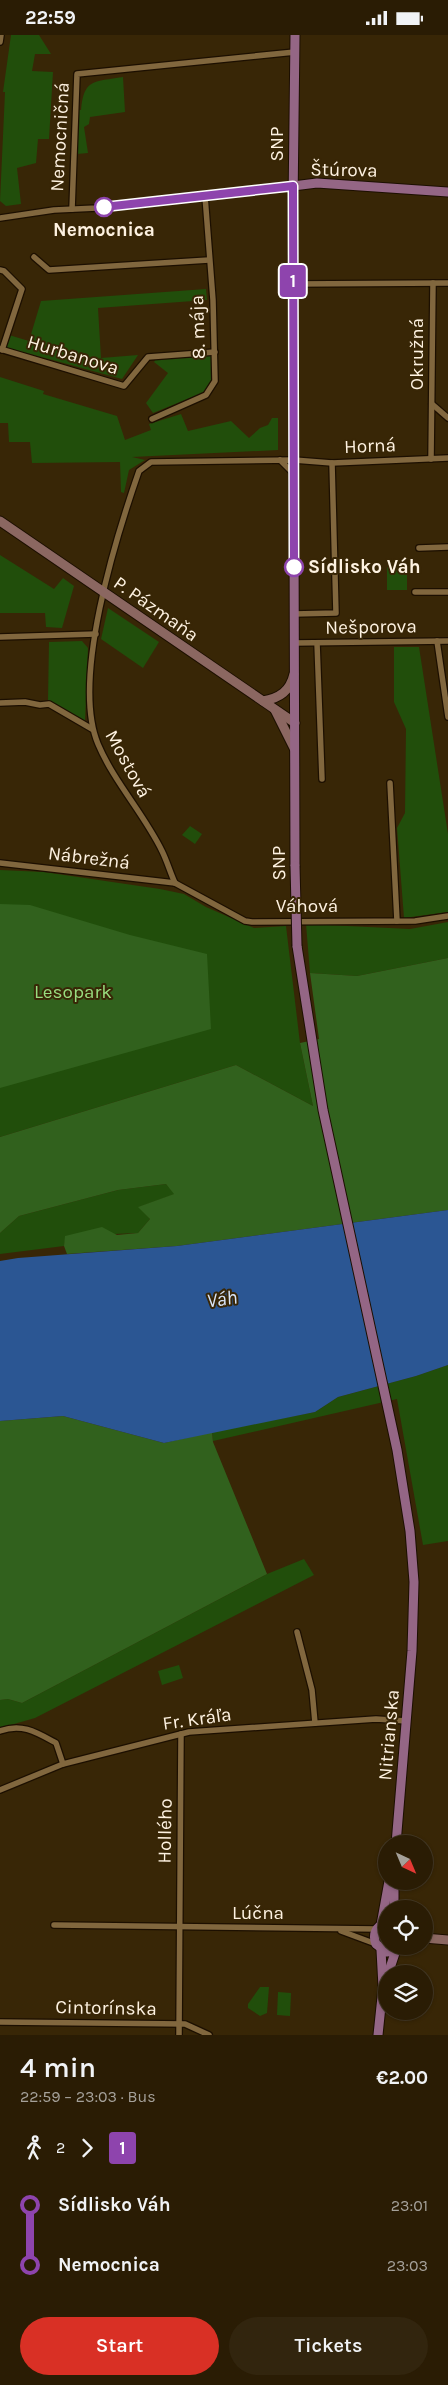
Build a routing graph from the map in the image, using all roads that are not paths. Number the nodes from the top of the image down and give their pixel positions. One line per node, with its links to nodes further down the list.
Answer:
1 (1, 35): 3 (street)
2 (295, 35): 4 (main road, SNP)
3 (0, 42)
4 (295, 52): 5 (main road, SNP); 8 (street, Nemocničná)
5 (293, 186): 6 (main road, Štúrova); 7 (street, Štúrova); 15 (main road, SNP)
6 (448, 192)
7 (205, 196): 8 (street, Štúrova); 11 (street, 8. mája)
8 (72, 209): 9 (street, Štúrova)
9 (0, 218)
10 (34, 257): 11 (street)
11 (209, 260): 17 (street, 8. mája)
12 (0, 270): 16 (street)
13 (433, 283): 14 (street); 15 (street); 18 (street, Okružná)
14 (448, 283)
15 (294, 284): 24 (main road, SNP)
16 (1, 349): 17 (street, Hurbanova)
17 (215, 352): 20 (street, 8. mája)
18 (432, 404): 19 (street, Okružná); 22 (street)
19 (448, 418)
20 (152, 419)
21 (448, 458): 22 (street, Horná)
22 (431, 459): 25 (street, Horná)
23 (280, 460): 24 (street, Horná); 26 (street); 30 (street, Mostová)
24 (294, 460): 25 (street, Horná); 26 (main road, SNP)
25 (332, 463): 33 (street)
26 (294, 474): 33 (main road, SNP)
27 (0, 521): 30 (main road, P. Pázmaňa)
28 (448, 547): 29 (street)
29 (419, 548)
30 (104, 592): 34 (street, Mostová); 41 (main road, P. Pázmaňa)
31 (415, 592): 32 (street)
32 (448, 592)
33 (294, 614): 38 (main road, SNP)
34 (96, 634): 35 (street); 46 (street, Mostová)
35 (0, 637)
36 (437, 641): 37 (street, Nešporova); 39 (street, Nešporova); 44 (street)
37 (448, 641)
38 (294, 643): 39 (street, Nešporova); 40 (main road, SNP)
39 (317, 643): 48 (street)
40 (295, 669): 41 (main road); 45 (main road, SNP)
41 (263, 701): 43 (main road, P. Pázmaňa)
42 (0, 703): 46 (street)
43 (273, 708): 45 (main road, P. Pázmaňa); 47 (main road)
44 (448, 717)
45 (294, 723): 47 (main road, SNP)
46 (92, 729): 51 (street, Mostová)
47 (294, 748): 54 (main road, SNP, bridge)
48 (322, 779)
49 (390, 783): 53 (street)
50 (0, 863): 51 (street, Nábrežná)
51 (174, 883): 53 (street, Váhová)
52 (448, 916): 53 (street, Váhová)
53 (397, 921)
54 (397, 1451): 56 (main road, Nitrianska)
55 (297, 1632): 57 (street)
56 (407, 1721): 57 (street, Fr. Kráľa); 62 (main road, Nitrianska)
57 (315, 1723): 59 (street, Fr. Kráľa)
58 (0, 1731): 60 (street)
59 (181, 1734): 60 (street, Fr. Kráľa); 65 (street, Hollého)
60 (63, 1764): 61 (street, Fr. Kráľa)
61 (0, 1790)
62 (397, 1835)
63 (54, 1925): 65 (street)
64 (378, 1926): 66 (street, Lúčna)
65 (179, 1928): 66 (street, Lúčna); 73 (street, Hollého)
66 (337, 1929): 70 (street, Lúčna)
67 (378, 1930): 70 (main road)
68 (433, 1939): 69 (main road)
69 (448, 1940)
70 (378, 1947)
71 (380, 2020): 76 (main road)
72 (0, 2023): 73 (street, Cintorínska)
73 (179, 2024): 74 (street, Hollého); 75 (street, Cintorínska)
74 (179, 2035)
75 (209, 2035)
76 (378, 2035)

